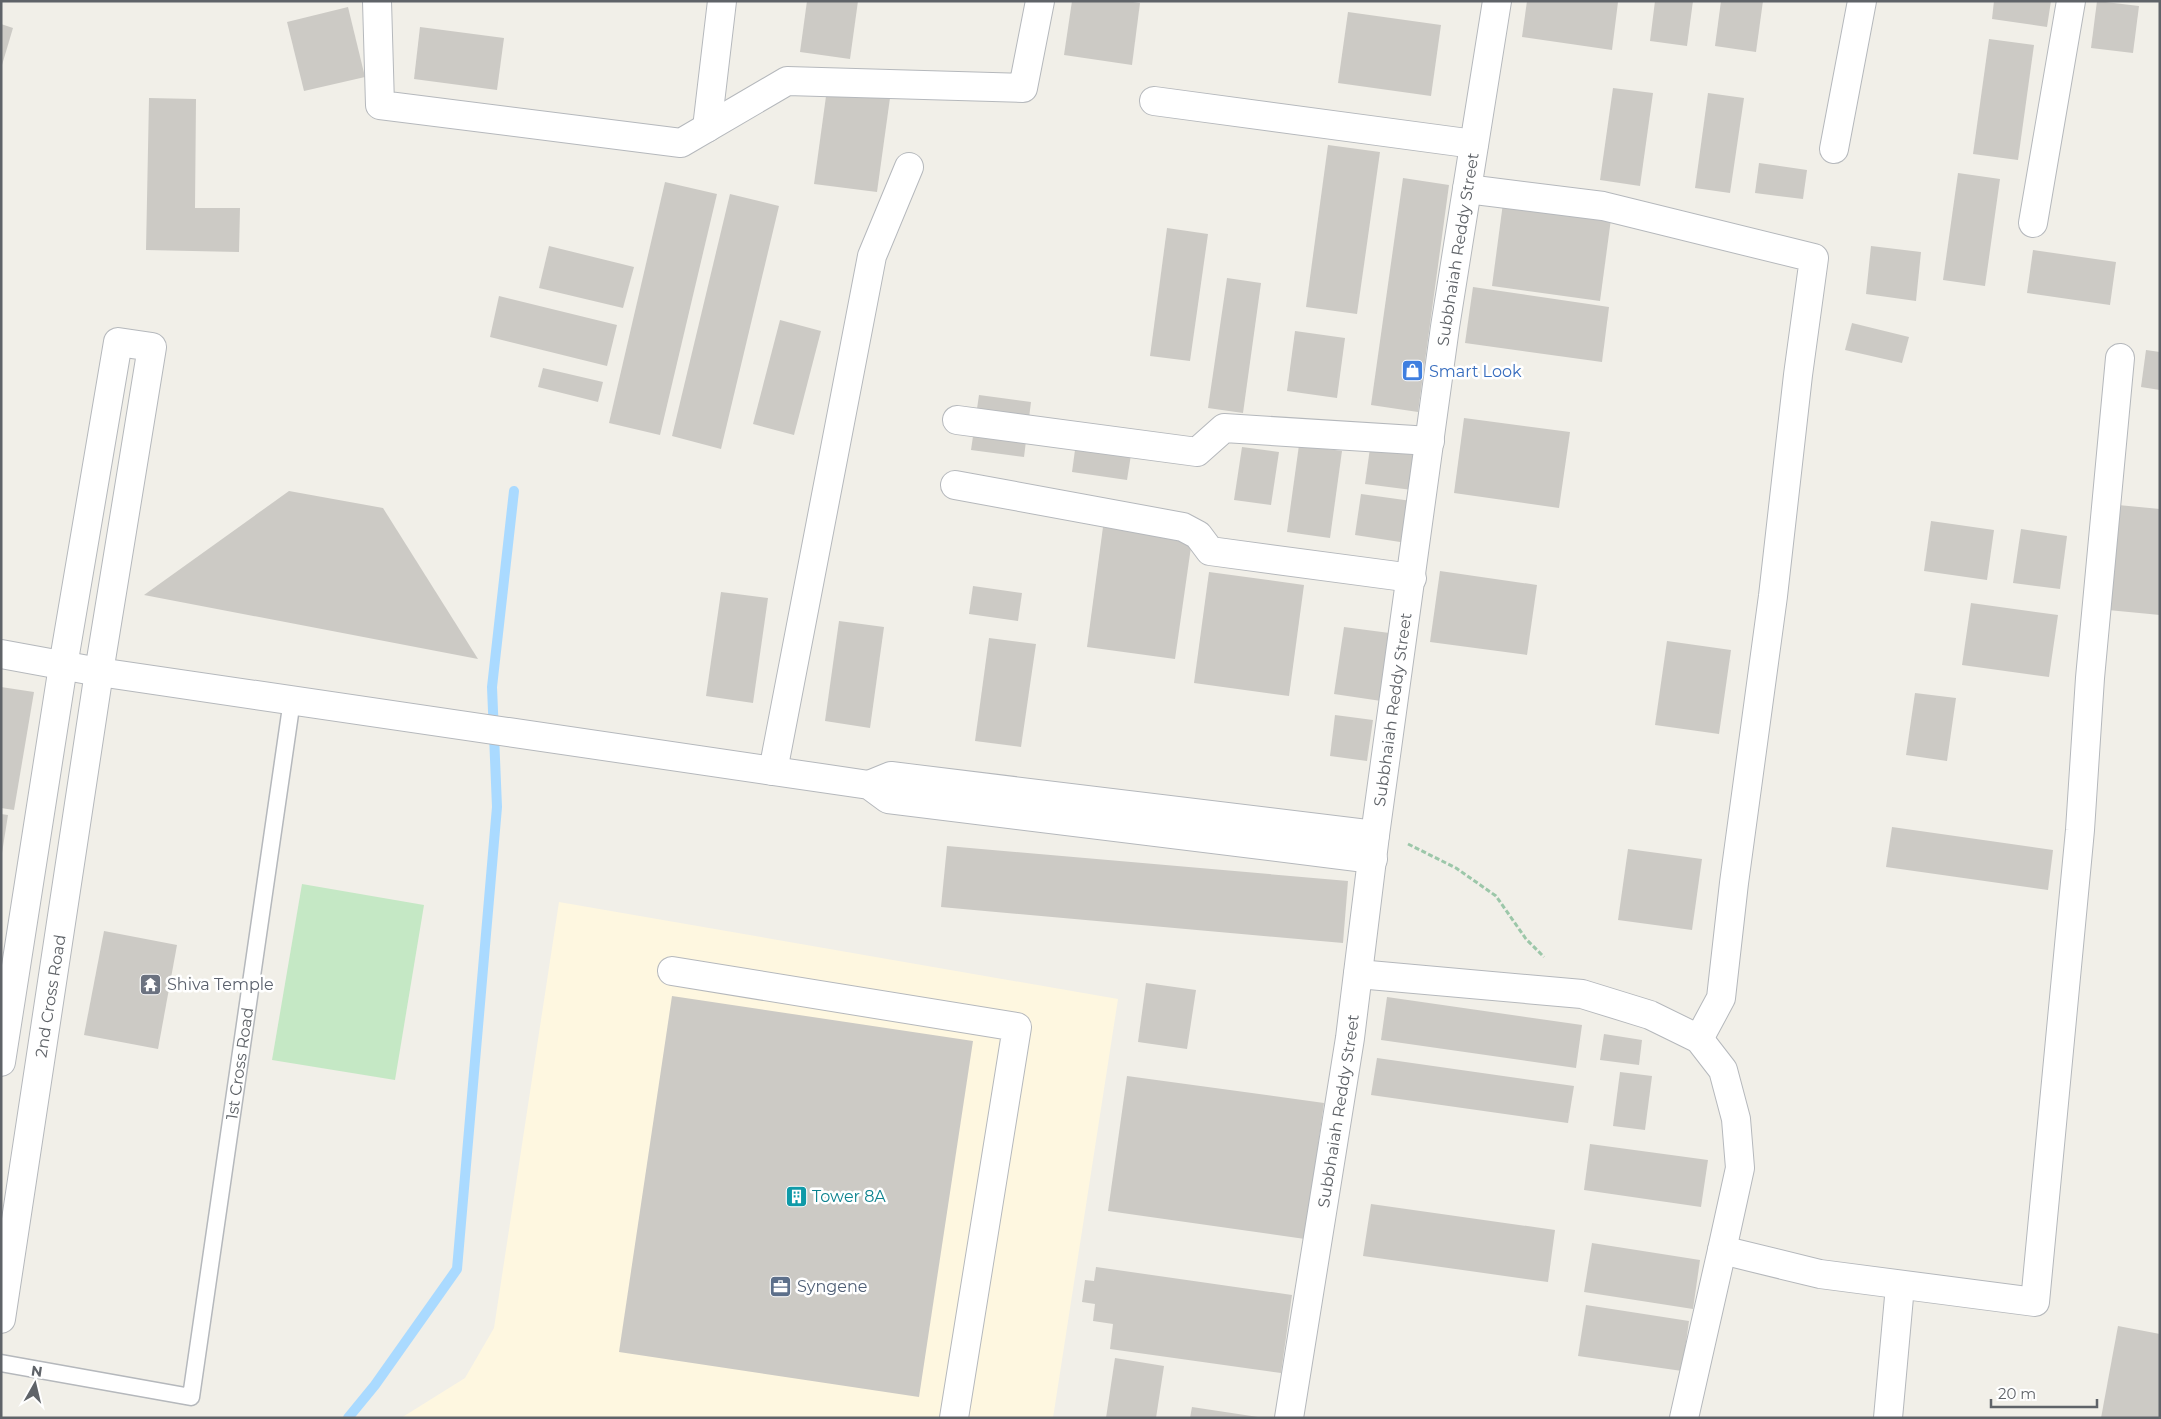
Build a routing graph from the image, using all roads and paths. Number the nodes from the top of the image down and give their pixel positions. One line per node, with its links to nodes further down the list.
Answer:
1 (377, 1): 8 (street)
2 (722, 1): 8 (street)
3 (1040, 1): 8 (street)
4 (1497, 1): 9 (street, Subbhaiah Reddy Street)
5 (1862, 1): 10 (street)
6 (2071, 1): 13 (street)
7 (1154, 100): 9 (street)
8 (707, 128)
9 (1474, 144): 12 (street, Subbhaiah Reddy Street)
10 (1834, 149)
11 (909, 167): 23 (street)
12 (1467, 190): 16 (street, Subbhaiah Reddy Street); 29 (street)
13 (2033, 223)
14 (2120, 358): 32 (street)
15 (957, 420): 16 (street)
16 (1430, 441): 18 (street, Subbhaiah Reddy Street)
17 (955, 485): 18 (street)
18 (1412, 578): 25 (street, Subbhaiah Reddy Street)
19 (1, 654): 20 (street)
20 (64, 666): 21 (street); 21 (street, 2nd Cross Road); 30 (street)
21 (99, 672): 22 (street); 33 (street, 2nd Cross Road)
22 (292, 700): 23 (street); 34 (lane, 1st Cross Road)
23 (773, 771): 25 (street)
24 (1408, 844): 26 (path)
25 (1374, 847): 28 (street, Subbhaiah Reddy Street)
26 (1547, 960)
27 (672, 972): 35 (street)
28 (1358, 974): 29 (street); 36 (street, Subbhaiah Reddy Street)
29 (1699, 1040): 31 (street)
30 (1, 1062)
31 (1722, 1250): 32 (street); 37 (street)
32 (1900, 1286): 38 (street)
33 (1, 1319)
34 (1, 1363)
35 (954, 1418)
36 (1290, 1418)
37 (1684, 1418)
38 (1888, 1418)

